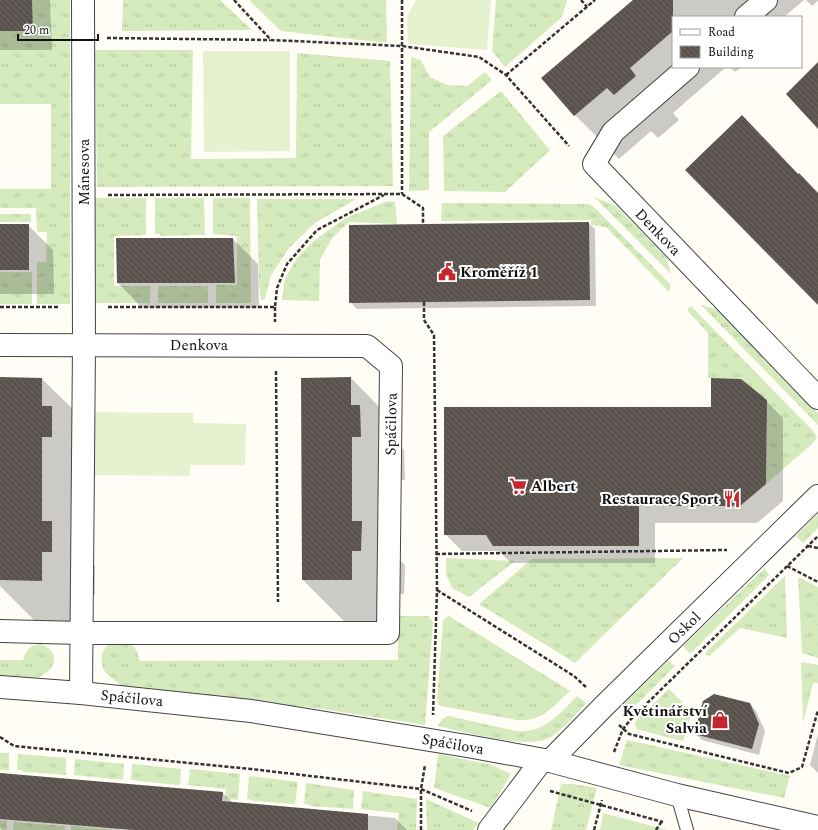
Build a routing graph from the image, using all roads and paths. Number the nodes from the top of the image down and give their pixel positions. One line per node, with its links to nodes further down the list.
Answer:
1 (83, 0): 9 (street, Mánesova)
2 (234, 0): 10 (path)
3 (402, 0): 11 (path)
4 (581, 0): 7 (path)
5 (595, 0): 7 (path)
6 (766, 0): 8 (street)
7 (587, 7): 13 (path)
8 (747, 16)
9 (83, 37): 10 (path); 16 (street, Mánesova)
10 (271, 40): 11 (path)
11 (402, 46): 13 (path); 15 (path)
12 (687, 68): 27 (street, Denkova)
13 (506, 75): 14 (path)
14 (569, 146)
15 (402, 194): 17 (path); 18 (path)
16 (84, 195): 17 (path); 24 (street, Mánesova)
17 (384, 195): 22 (path)
18 (423, 224)
19 (424, 302): 33 (path)
20 (0, 307): 21 (path)
21 (67, 307)
22 (104, 307)
23 (0, 345): 24 (street, Denkova)
24 (84, 345): 25 (street, Denkova); 39 (street, Spáčilova)
25 (391, 366): 39 (street, Spáčilova)
26 (276, 369): 37 (path)
27 (818, 398)
28 (818, 496): 48 (street, Oskol)
29 (818, 536): 30 (path)
30 (808, 546): 31 (path); 34 (path)
31 (818, 548)
32 (732, 550): 33 (path)
33 (436, 554): 36 (path)
34 (787, 566): 35 (path); 45 (path)
35 (818, 582)
36 (437, 590): 41 (path); 44 (path)
37 (278, 602)
38 (0, 631): 39 (street, Spáčilova)
39 (82, 633): 42 (street, Spáčilova)
40 (0, 687): 42 (street, Spáčilova)
41 (589, 691)
42 (81, 693): 48 (street, Spáčilova)
43 (818, 710): 45 (path)
44 (432, 718)
45 (623, 729): 49 (path)
46 (0, 738): 50 (path)
47 (426, 760): 50 (path)
48 (546, 760): 49 (street, Spáčilova); 55 (street, Oskol)
49 (607, 777): 52 (street, Spáčilova)
50 (421, 790): 55 (path); 58 (path)
51 (545, 790): 53 (path)
52 (677, 795): 56 (street, Spáčilova); 57 (lane)
53 (601, 805): 54 (path); 59 (path)
54 (662, 821): 57 (path); 60 (path)
55 (492, 826)
56 (818, 827)
57 (686, 829)
58 (421, 830)
59 (594, 830)
60 (656, 830)

